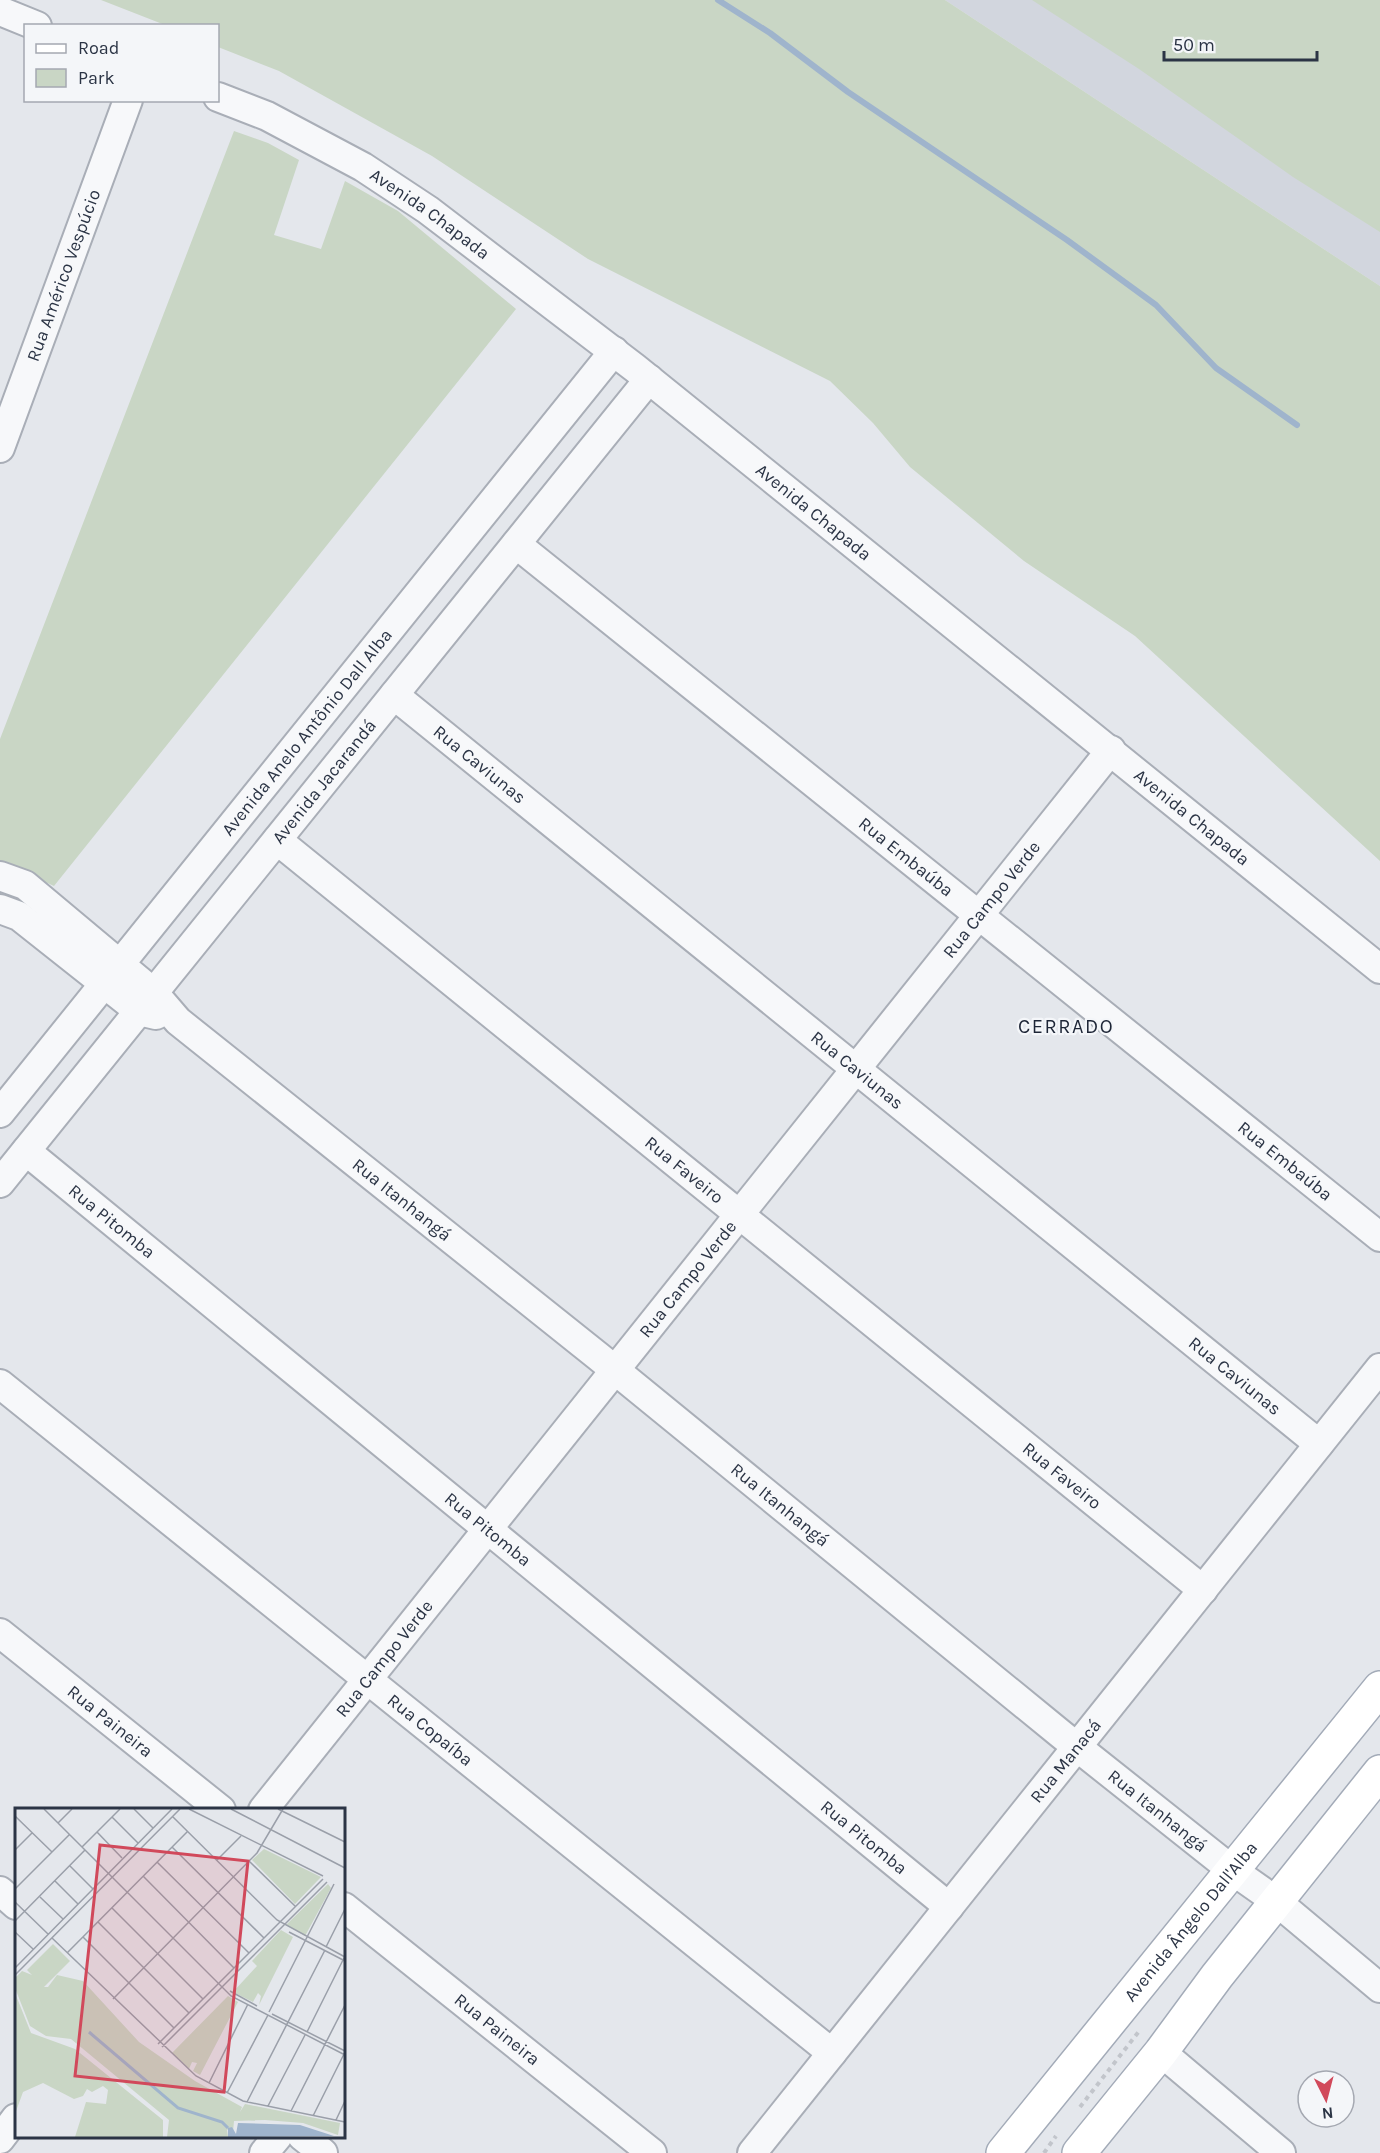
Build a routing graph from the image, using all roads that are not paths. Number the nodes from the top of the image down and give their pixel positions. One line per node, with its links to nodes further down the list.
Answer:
1 (0, 11): 2 (street)
2 (31, 24)
3 (219, 97): 5 (street, Avenida Chapada)
4 (127, 102): 7 (street, Rua Américo Vespúcio)
5 (614, 351): 6 (street, Avenida Chapada); 8 (street, Avenida Anelo Antônio Dall Alba)
6 (649, 379): 9 (street, Avenida Jacarandá); 12 (street, Avenida Chapada)
7 (0, 448)
8 (499, 497): 9 (street); 18 (street, Avenida Anelo Antônio Dall Alba)
9 (537, 519): 10 (street, Avenida Jacarandá)
10 (516, 544): 11 (street, Avenida Jacarandá); 16 (street, Rua Embaúba)
11 (394, 695): 13 (street, Avenida Jacarandá); 20 (street, Rua Caviunas)
12 (1111, 750): 16 (street, Rua Campo Verde); 17 (street, Avenida Chapada)
13 (277, 840): 19 (street, Avenida Jacarandá); 24 (street, Rua Faveiro)
14 (0, 876): 18 (street, Rua Itanhangá)
15 (0, 909): 18 (street, Rua Itanhangá)
16 (979, 915): 20 (street, Rua Campo Verde); 25 (street, Rua Embaúba)
17 (1380, 969)
18 (113, 974): 19 (street, Rua Itanhangá); 21 (street, Avenida Anelo Antônio Dall Alba)
19 (147, 1002): 22 (street, Avenida Jacarandá); 27 (street, Rua Itanhangá)
20 (856, 1069): 24 (street, Rua Campo Verde); 29 (street, Rua Caviunas)
21 (0, 1113)
22 (26, 1150): 23 (street, Avenida Jacarandá); 30 (street, Rua Pitomba)
23 (0, 1183)
24 (739, 1215): 27 (street, Rua Campo Verde); 31 (street, Rua Faveiro)
25 (1380, 1237)
26 (1380, 1368): 29 (street, Rua Manacá)
27 (615, 1370): 30 (street, Rua Campo Verde); 35 (street, Rua Itanhangá)
28 (0, 1384): 33 (street, Rua Copaíba)
29 (1319, 1444): 31 (street, Rua Manacá)
30 (488, 1529): 33 (street, Rua Campo Verde); 43 (street, Rua Pitomba)
31 (1203, 1590): 35 (street, Rua Manacá)
32 (0, 1634): 37 (street, Rua Paineira)
33 (368, 1679): 38 (street, Rua Campo Verde); 47 (street, Rua Copaíba)
34 (1380, 1688): 39 (main road, Avenida Ângelo Dall'Alba)
35 (1077, 1747): 39 (street, Rua Itanhangá); 43 (street, Rua Manacá)
36 (1380, 1772): 41 (main road)
37 (220, 1808)
38 (264, 1808)
39 (1232, 1870): 41 (street, Rua Itanhangá); 56 (main road, Avenida Ângelo Dall'Alba)
40 (0, 1892): 42 (street)
41 (1276, 1901): 45 (street, Rua Itanhangá); 46 (main road)
42 (15, 1904)
43 (949, 1907): 47 (street, Rua Manacá)
44 (345, 1908): 54 (street, Rua Paineira)
45 (1380, 1988)
46 (1161, 2052): 57 (main road); 58 (street)
47 (832, 2053): 55 (street, Rua Manacá)
48 (15, 2119): 51 (street)
49 (276, 2138): 52 (street)
50 (304, 2138): 53 (street)
51 (0, 2139)
52 (264, 2153)
53 (323, 2153)
54 (652, 2153)
55 (752, 2153)
56 (1003, 2153)
57 (1079, 2153)
58 (1281, 2153)

